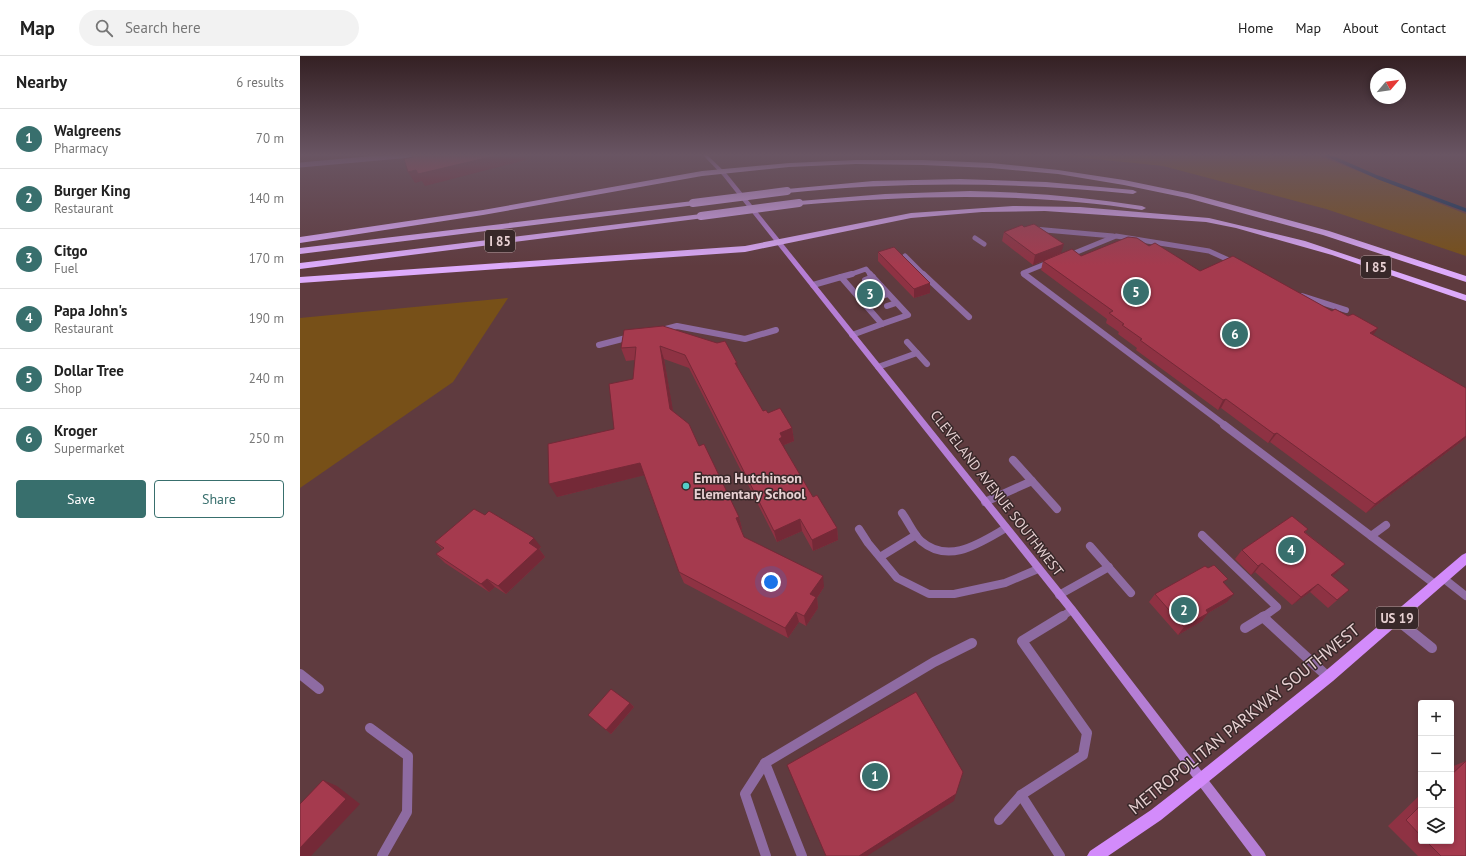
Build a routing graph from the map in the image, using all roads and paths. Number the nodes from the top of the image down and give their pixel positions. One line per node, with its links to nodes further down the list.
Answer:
1 (604, 191): 11 (highway)
2 (737, 191): 12 (main road, CLEVELAND AVENUE SOUTHWEST)
3 (784, 191): 14 (highway, I 85, bridge)
4 (1121, 191): 6 (highway, I 85, bridge)
5 (1168, 191): 6 (highway)
6 (1251, 214): 20 (highway, I 85)
7 (1209, 220): 12 (highway); 17 (highway, I 85, bridge); 29 (highway, I 85)
8 (1026, 229): 9 (lane)
9 (1116, 236): 16 (lane); 54 (lane)
10 (975, 238): 13 (lane)
11 (300, 240)
12 (780, 244): 21 (highway); 23 (main road, CLEVELAND AVENUE SOUTHWEST)
13 (984, 244)
14 (300, 251)
15 (905, 256): 33 (lane)
16 (1237, 264)
17 (300, 266)
18 (841, 277): 19 (lane); 23 (lane); 34 (lane)
19 (874, 277): 22 (lane); 24 (lane)
20 (1466, 279)
21 (300, 280)
22 (865, 280)
23 (813, 285): 38 (main road, CLEVELAND AVENUE SOUTHWEST)
24 (881, 286): 25 (lane); 27 (lane)
25 (872, 289)
26 (1294, 292): 32 (lane)
27 (888, 294): 28 (lane); 30 (lane)
28 (879, 297)
29 (1466, 298)
30 (896, 303): 31 (lane); 34 (lane)
31 (887, 306)
32 (1346, 310)
33 (969, 316)
34 (882, 324): 38 (lane)
35 (776, 330): 36 (lane)
36 (654, 332)
37 (638, 335): 40 (lane)
38 (852, 335): 43 (main road, CLEVELAND AVENUE SOUTHWEST)
39 (907, 342): 41 (lane)
40 (599, 345)
41 (917, 353): 42 (lane); 43 (lane)
42 (927, 364)
43 (878, 367): 46 (main road, CLEVELAND AVENUE SOUTHWEST)
44 (1013, 460): 45 (lane)
45 (1032, 481): 46 (lane); 47 (lane)
46 (985, 502): 50 (main road, CLEVELAND AVENUE SOUTHWEST)
47 (1057, 509)
48 (902, 513): 52 (lane)
49 (1386, 525): 54 (lane)
50 (1006, 528): 52 (lane); 59 (main road, CLEVELAND AVENUE SOUTHWEST)
51 (859, 529): 56 (lane)
52 (916, 535): 56 (lane)
53 (1202, 536): 65 (lane)
54 (1371, 536): 60 (lane)
55 (1090, 546): 58 (lane)
56 (880, 558): 59 (lane)
57 (1465, 560): 60 (main road, METROPOLITAN PARKWAY SOUTHWEST / US 19)
58 (1109, 567): 61 (lane); 62 (lane)
59 (1038, 569): 62 (main road, CLEVELAND AVENUE SOUTHWEST)
60 (1439, 581): 63 (lane); 66 (main road, METROPOLITAN PARKWAY SOUTHWEST / US 19)
61 (1132, 593)
62 (1059, 595): 64 (main road, CLEVELAND AVENUE SOUTHWEST)
63 (1466, 596)
64 (1072, 610): 75 (main road, CLEVELAND AVENUE SOUTHWEST); 76 (lane)
65 (1263, 617): 67 (lane); 71 (lane)
66 (1396, 619): 69 (lane); 71 (main road, METROPOLITAN PARKWAY SOUTHWEST / US 19)
67 (1245, 628)
68 (972, 643): 74 (lane)
69 (1432, 648)
70 (300, 674): 72 (lane)
71 (1328, 677): 75 (main road, METROPOLITAN PARKWAY SOUTHWEST / US 19)
72 (319, 689)
73 (370, 728): 78 (lane)
74 (766, 763): 79 (lane); 80 (lane)
75 (1201, 780): 82 (main road, METROPOLITAN PARKWAY SOUTHWEST / US 19); 83 (main road, CLEVELAND AVENUE SOUTHWEST)
76 (1021, 794): 77 (lane); 81 (lane)
77 (999, 820)
78 (382, 856)
79 (766, 856)
80 (802, 856)
81 (1060, 856)
82 (1095, 856)
83 (1260, 856)

